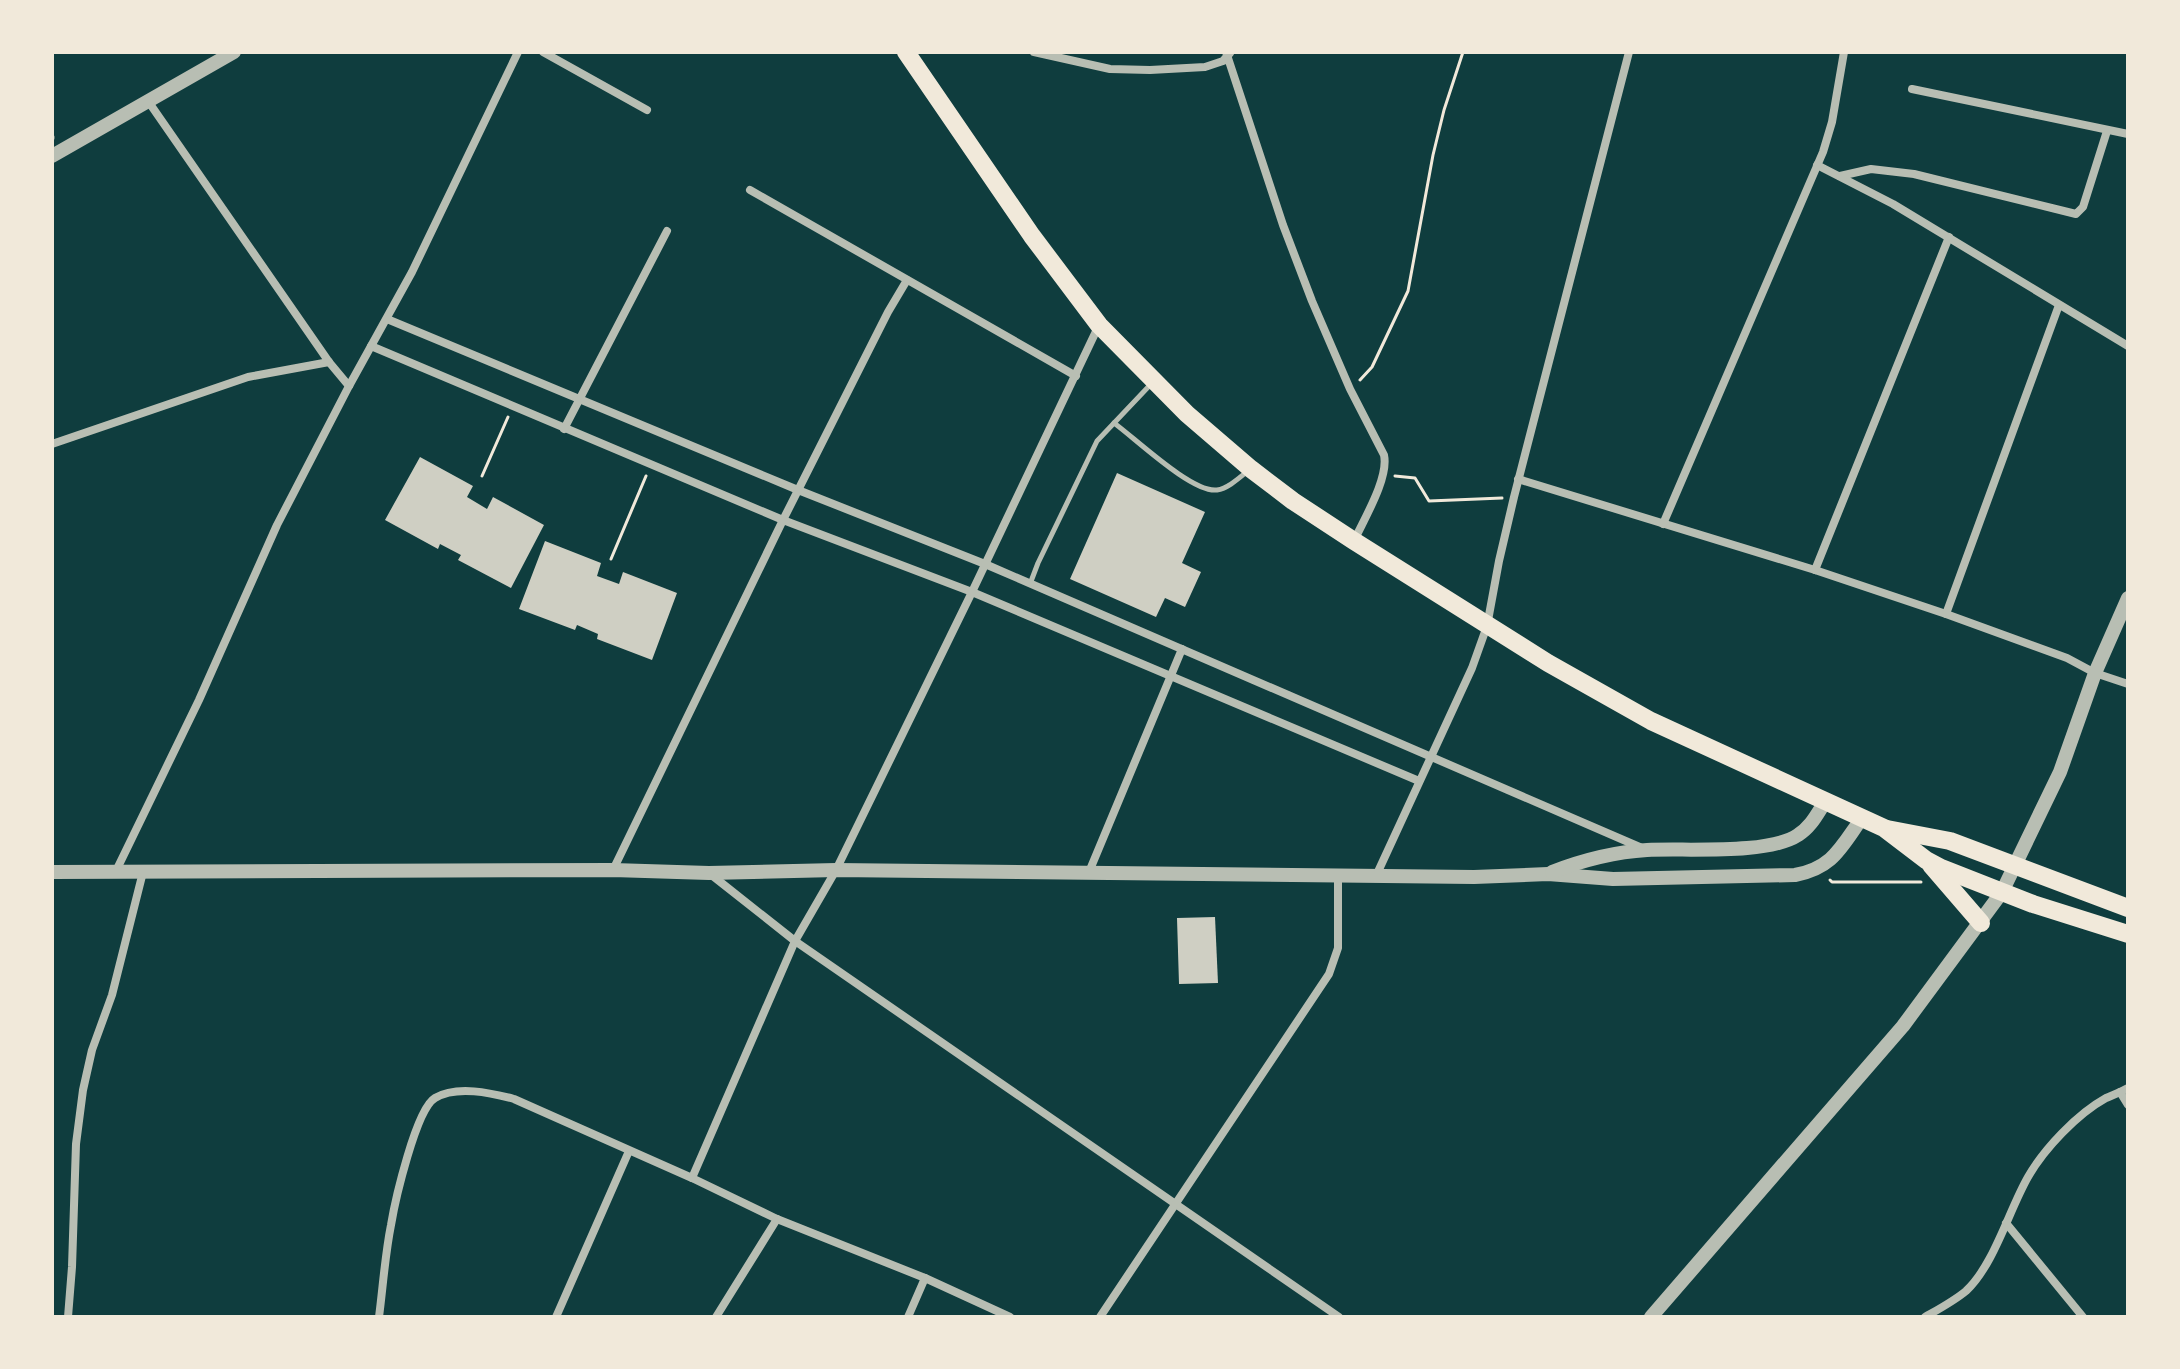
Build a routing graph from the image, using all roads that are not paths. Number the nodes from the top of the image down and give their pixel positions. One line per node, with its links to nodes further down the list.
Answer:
1 (234, 52): 10 (street)
2 (518, 52): 22 (street)
3 (543, 52): 11 (street)
4 (906, 52): 23 (main road)
5 (1034, 52): 8 (street)
6 (1629, 52): 35 (street)
7 (1844, 52): 15 (street)
8 (1228, 53): 39 (street)
9 (1912, 89): 12 (street)
10 (148, 101): 14 (street); 26 (street)
11 (647, 110)
12 (2107, 131): 13 (street); 16 (street)
13 (2128, 134)
14 (52, 156)
15 (1817, 165): 16 (street); 38 (street)
16 (1840, 176): 19 (street)
17 (750, 190): 20 (street)
18 (667, 231): 30 (street)
19 (1949, 237): 21 (street); 41 (street)
20 (907, 280): 27 (street); 36 (street)
21 (2059, 305): 25 (street); 45 (street)
22 (387, 319): 24 (street); 30 (street)
23 (1099, 325): 27 (street); 28 (main road)
24 (371, 346): 29 (street); 32 (street)
25 (2128, 346)
26 (329, 362): 29 (street); 33 (street)
27 (1076, 376): 40 (street)
28 (1155, 380): 31 (lane); 34 (main road)
29 (349, 386): 62 (street)
30 (579, 397): 32 (street); 36 (street)
31 (1114, 423): 34 (lane); 42 (lane)
32 (564, 429): 37 (street)
33 (52, 444)
34 (1251, 469): 39 (main road)
35 (1518, 479): 38 (street); 46 (street)
36 (798, 490): 37 (street); 40 (street)
37 (783, 520): 43 (street); 59 (street)
38 (1663, 524): 41 (street)
39 (1354, 541): 46 (main road)
40 (985, 564): 42 (street); 43 (street)
41 (1815, 570): 45 (street)
42 (1030, 584): 47 (street)
43 (972, 592): 49 (street); 60 (street)
44 (2128, 598): 48 (street)
45 (1946, 614): 48 (street)
46 (1487, 626): 51 (street); 53 (main road)
47 (1182, 649): 49 (street); 51 (street)
48 (2095, 673): 50 (street); 58 (street)
49 (1170, 675): 52 (street); 64 (street)
50 (2128, 684)
51 (1430, 757): 52 (street); 56 (street)
52 (1419, 781): 68 (street)
53 (1825, 802): 54 (main road); 56 (street)
54 (1862, 818): 55 (main road); 66 (street)
55 (1884, 828): 57 (main road); 58 (main road)
56 (1646, 850): 66 (street)
57 (1926, 860): 69 (main road); 71 (main road)
58 (2014, 866): 69 (street); 70 (main road)
59 (613, 870): 63 (street); 65 (street)
60 (836, 870): 64 (street); 65 (street); 73 (street)
61 (52, 872): 62 (street)
62 (115, 872): 63 (street)
63 (143, 872): 82 (street)
64 (1089, 872): 67 (street)
65 (709, 873): 73 (street)
66 (1548, 874): 68 (street)
67 (1338, 875): 68 (street); 78 (street)
68 (1376, 876)
69 (2002, 892): 71 (street); 72 (main road)
70 (2128, 908)
71 (1981, 923): 90 (street)
72 (2128, 934)
73 (795, 941): 77 (street); 78 (street)
74 (2124, 1090): 75 (street); 80 (street)
75 (2128, 1105)
76 (629, 1151): 77 (street); 83 (street); 84 (street)
77 (692, 1178): 79 (street)
78 (1177, 1205): 88 (street); 89 (street)
79 (777, 1219): 81 (street); 85 (street)
80 (2006, 1223): 91 (street); 92 (street)
81 (925, 1278): 86 (street); 87 (street)
82 (68, 1317)
83 (379, 1317)
84 (556, 1317)
85 (716, 1317)
86 (908, 1317)
87 (1010, 1317)
88 (1100, 1317)
89 (1339, 1317)
90 (1651, 1317)
91 (1925, 1317)
92 (2083, 1317)

